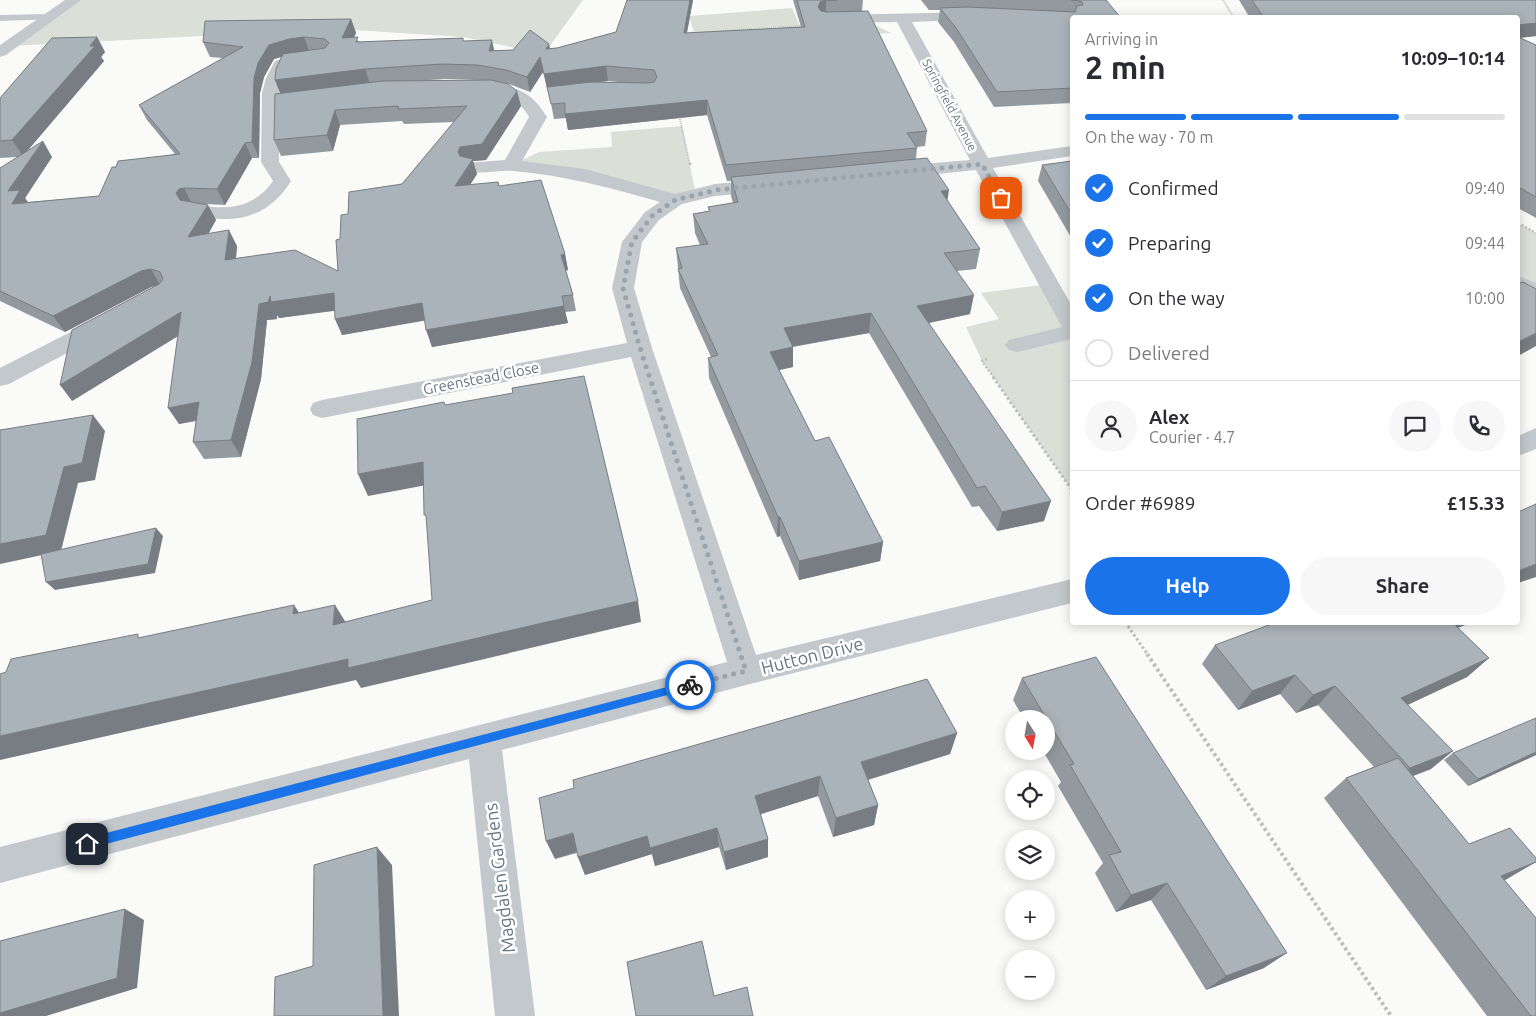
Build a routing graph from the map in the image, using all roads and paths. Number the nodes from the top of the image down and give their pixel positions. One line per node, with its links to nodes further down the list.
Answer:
1 (74, 0): 5 (street)
2 (1223, 0): 3 (path)
3 (1232, 15)
4 (995, 16): 6 (street)
5 (51, 17): 7 (lane); 10 (street)
6 (902, 17): 8 (street); 19 (street, Springfield Avenue)
7 (0, 18)
8 (826, 20): 9 (path)
9 (713, 32)
10 (0, 52)
11 (324, 58): 16 (street)
12 (463, 87): 15 (street)
13 (331, 95): 16 (street)
14 (545, 96): 15 (street)
15 (528, 100): 20 (street)
16 (271, 103): 25 (street)
17 (679, 113): 24 (path)
18 (1070, 151): 19 (street)
19 (982, 164): 22 (street); 31 (street, Springfield Avenue)
20 (511, 165): 21 (street); 24 (street)
21 (472, 168)
22 (873, 174)
23 (784, 183): 24 (street)
24 (686, 197): 34 (street)
25 (196, 210)
26 (1520, 224): 27 (path)
27 (1536, 233)
28 (1520, 283): 29 (street)
29 (1536, 292)
30 (126, 312): 35 (street)
31 (1070, 321)
32 (1070, 332): 33 (street)
33 (1017, 345): 39 (path)
34 (640, 348): 36 (street, Greenstead Close); 42 (street)
35 (0, 378)
36 (322, 408)
37 (1536, 437): 38 (street)
38 (1520, 446)
39 (1070, 487)
40 (1070, 592): 42 (street, Hutton Drive)
41 (1127, 625): 46 (path)
42 (746, 671): 43 (street, Hutton Drive)
43 (484, 740): 44 (street, Hutton Drive); 45 (street, Magdalen Gardens)
44 (0, 866)
45 (515, 1016)
46 (1391, 1016)

